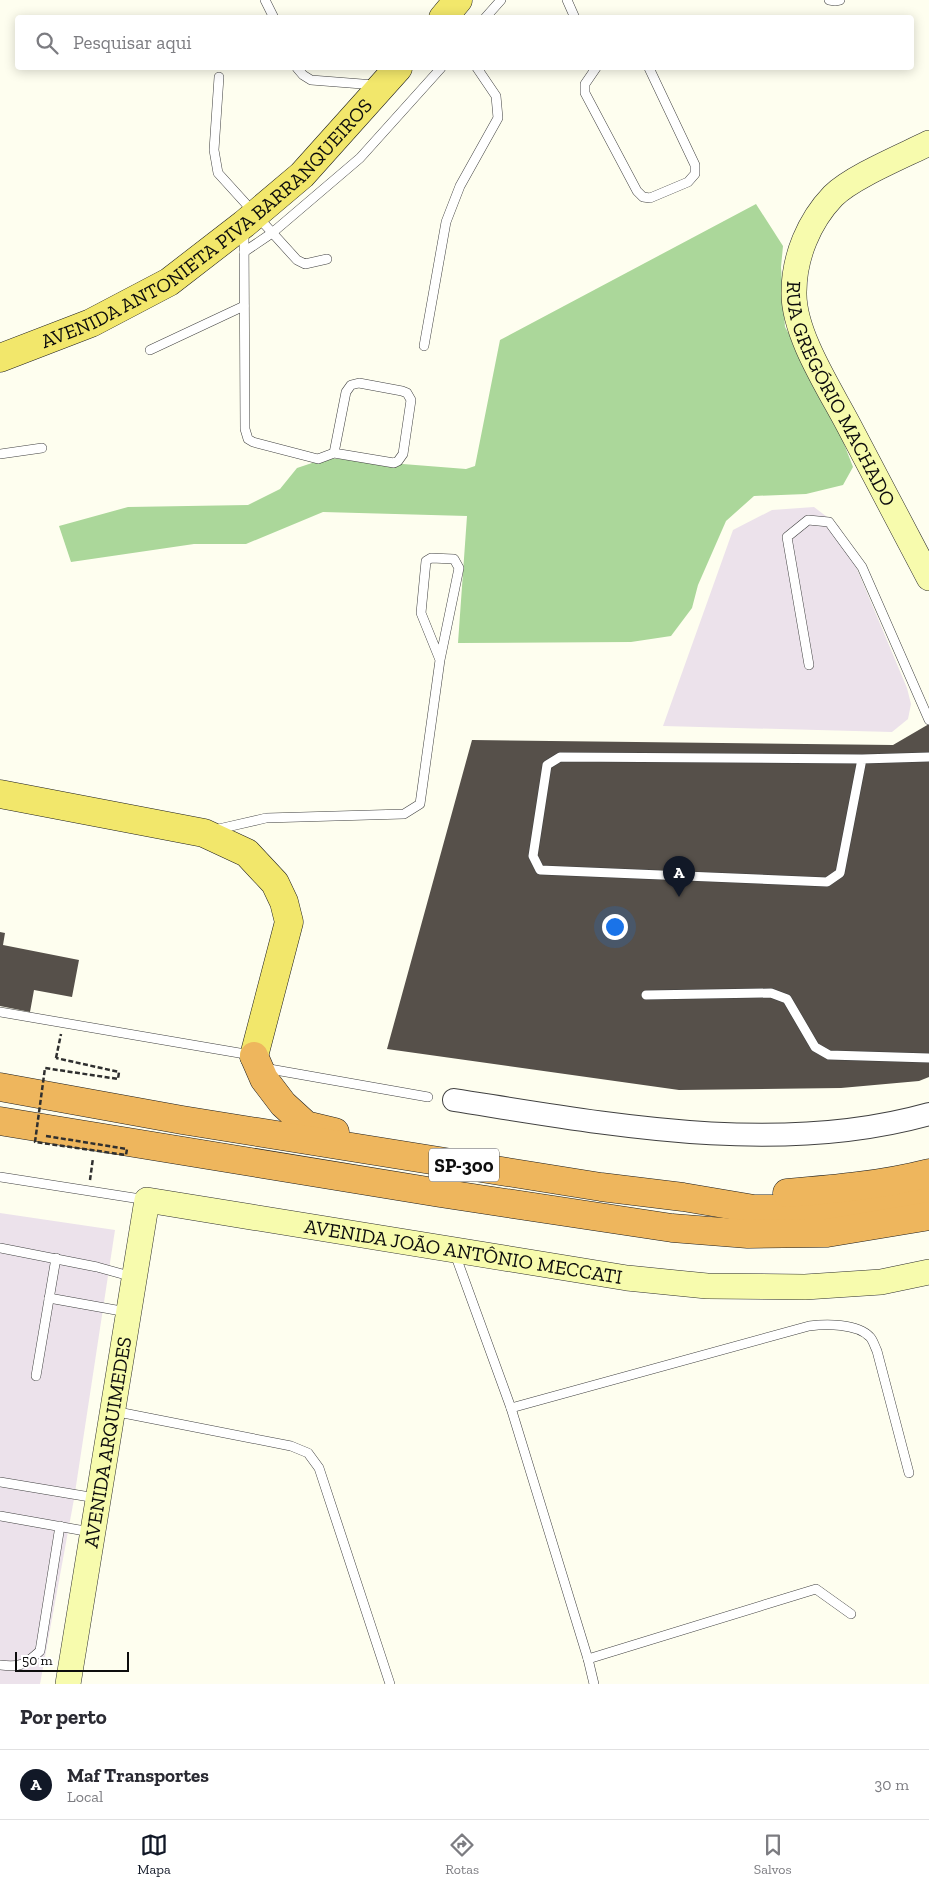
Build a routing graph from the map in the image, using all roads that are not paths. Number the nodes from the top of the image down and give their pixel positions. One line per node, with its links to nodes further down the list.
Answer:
1 (265, 0): 7 (lane)
2 (458, 0): 8 (main road)
3 (501, 0): 9 (lane)
4 (567, 0): 10 (lane)
5 (829, 0): 6 (lane)
6 (840, 0)
7 (272, 15)
8 (445, 15)
9 (488, 15)
10 (574, 15)
11 (299, 70): 17 (lane)
12 (439, 70): 19 (lane)
13 (478, 70): 23 (lane)
14 (595, 70): 15 (lane)
15 (650, 70)
16 (219, 77): 19 (lane)
17 (390, 77): 19 (main road, AVENIDA ANTONIETA PIVA BARRANQUEIROS)
18 (929, 143): 29 (main road, RUA GREGÓRIO MACHADO)
19 (257, 224): 20 (lane); 20 (lane); 21 (lane); 25 (main road, AVENIDA ANTONIETA PIVA BARRANQUEIROS)
20 (244, 252): 22 (lane)
21 (327, 259)
22 (244, 306): 24 (lane); 27 (lane)
23 (424, 346)
24 (150, 350)
25 (0, 358)
26 (42, 448): 28 (lane)
27 (334, 453): 27 (lane)
28 (0, 454)
29 (929, 578)
30 (440, 660): 30 (lane); 36 (lane)
31 (808, 666): 32 (lane)
32 (929, 720)
33 (929, 757): 34 (lane)
34 (862, 759): 34 (lane)
35 (0, 794): 36 (main road)
36 (204, 833): 40 (main road)
37 (646, 995): 39 (lane)
38 (0, 1012): 40 (lane)
39 (929, 1058)
40 (257, 1061): 42 (lane); 46 (highway)
41 (0, 1087): 46 (highway, SP-300)
42 (428, 1097)
43 (454, 1100): 44 (street)
44 (929, 1114)
45 (0, 1121): 52 (highway, SP-300)
46 (455, 1164): 50 (highway, SP-300)
47 (929, 1173): 50 (highway)
48 (0, 1177): 51 (lane, AVENIDA JOÃO ANTÔNIO MECCATI)
49 (929, 1194): 50 (highway, SP-300)
50 (684, 1197)
51 (147, 1200): 54 (main road, AVENIDA JOÃO ANTÔNIO MECCATI); 57 (main road, AVENIDA ARQUIMEDES)
52 (929, 1216)
53 (0, 1248): 55 (lane)
54 (454, 1251): 56 (main road, AVENIDA JOÃO ANTÔNIO MECCATI); 61 (lane)
55 (56, 1258): 57 (lane); 58 (lane)
56 (929, 1272)
57 (134, 1277): 59 (main road, AVENIDA ARQUIMEDES)
58 (49, 1298): 59 (lane); 60 (lane)
59 (128, 1312): 62 (main road, AVENIDA ARQUIMEDES)
60 (36, 1376)
61 (511, 1408): 63 (lane); 70 (lane)
62 (113, 1411): 65 (main road, AVENIDA ARQUIMEDES); 73 (lane)
63 (909, 1473)
64 (0, 1482): 65 (lane)
65 (99, 1499): 68 (main road, AVENIDA ARQUIMEDES)
66 (0, 1516): 67 (lane)
67 (60, 1526): 68 (lane); 71 (lane)
68 (94, 1532): 72 (main road, AVENIDA ARQUIMEDES)
69 (851, 1614): 70 (lane)
70 (588, 1658): 74 (lane)
71 (0, 1665)
72 (68, 1684)
73 (390, 1684)
74 (594, 1684)

